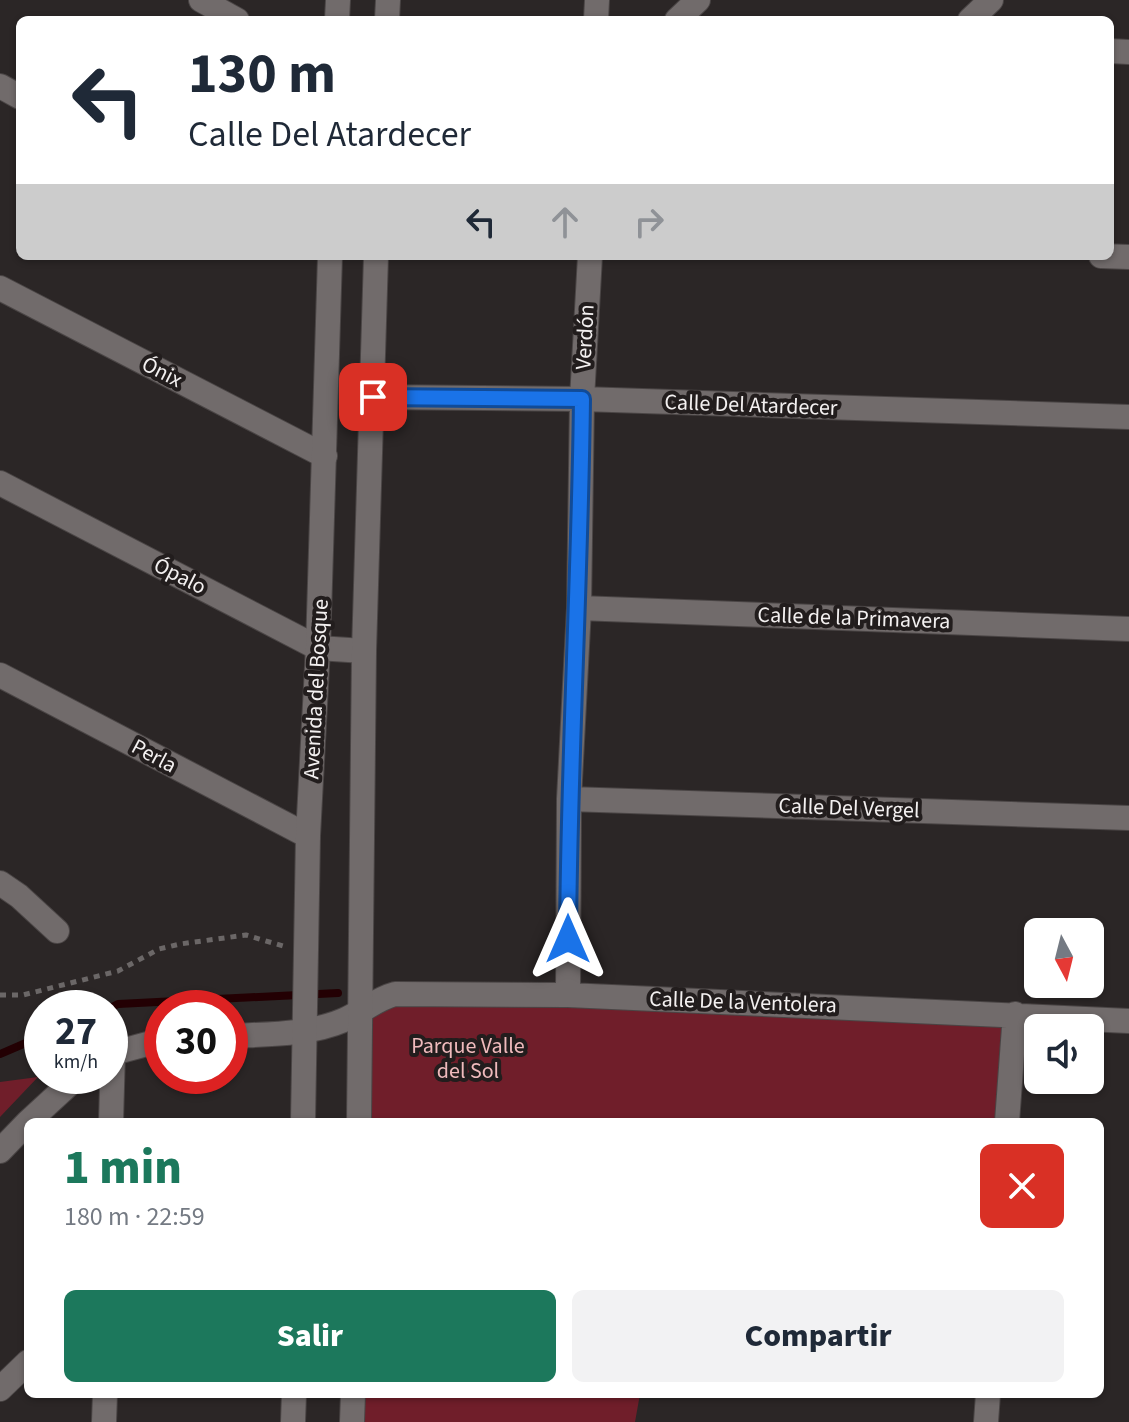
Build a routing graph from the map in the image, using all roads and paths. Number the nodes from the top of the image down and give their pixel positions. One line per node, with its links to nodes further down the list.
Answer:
1 (201, 0): 4 (street)
2 (698, 0): 5 (street)
3 (991, 0): 6 (street)
4 (230, 16)
5 (681, 16)
6 (974, 16)
7 (330, 260): 14 (street, Avenida del Bosque)
8 (376, 260): 11 (street, Avenida del Bosque)
9 (590, 260): 12 (street, Verdón)
10 (0, 288): 14 (street, Ónix)
11 (373, 397): 12 (street, Calle Del Atardecer); 19 (street, Avenida del Bosque)
12 (582, 399): 13 (street, Calle Del Atardecer); 16 (street, Verdón)
13 (1129, 417)
14 (325, 456): 18 (street, Avenida del Bosque)
15 (0, 483): 18 (street, Ópalo)
16 (579, 608): 17 (street, Calle de la Primavera); 21 (street, Verdón)
17 (1129, 629)
18 (318, 648): 19 (street, Ópalo); 23 (street, Avenida del Bosque)
19 (364, 651): 29 (street, Avenida del Bosque)
20 (0, 675): 23 (street, Perla)
21 (569, 799): 22 (street, Calle Del Vergel); 28 (street, Verdón)
22 (1129, 818)
23 (308, 836): 26 (street, Avenida del Bosque)
24 (0, 883): 25 (street)
25 (57, 931)
26 (306, 943): 27 (path); 31 (street, Avenida del Bosque)
27 (0, 995)
28 (568, 995): 29 (street, Calle De la Ventolera); 30 (street, Calle De la Ventolera)
29 (362, 1012): 31 (street, Calle De la Ventolera); 39 (street, Avenida del Bosque)
30 (1015, 1014): 32 (street, Calle De la Ventolera); 40 (street)
31 (306, 1020): 33 (street, Calle De la Ventolera); 38 (street, Avenida del Bosque)
32 (1129, 1021)
33 (248, 1032)
34 (58, 1094): 36 (street)
35 (111, 1094): 37 (street)
36 (32, 1118)
37 (111, 1118)
38 (303, 1118)
39 (359, 1118)
40 (1007, 1118)
41 (24, 1126): 42 (street)
42 (0, 1151)
43 (24, 1366): 44 (street)
44 (0, 1389)
45 (105, 1398): 49 (street)
46 (294, 1398): 50 (street)
47 (353, 1398): 51 (street)
48 (988, 1398): 52 (street)
49 (104, 1422)
50 (293, 1422)
51 (352, 1422)
52 (986, 1422)

